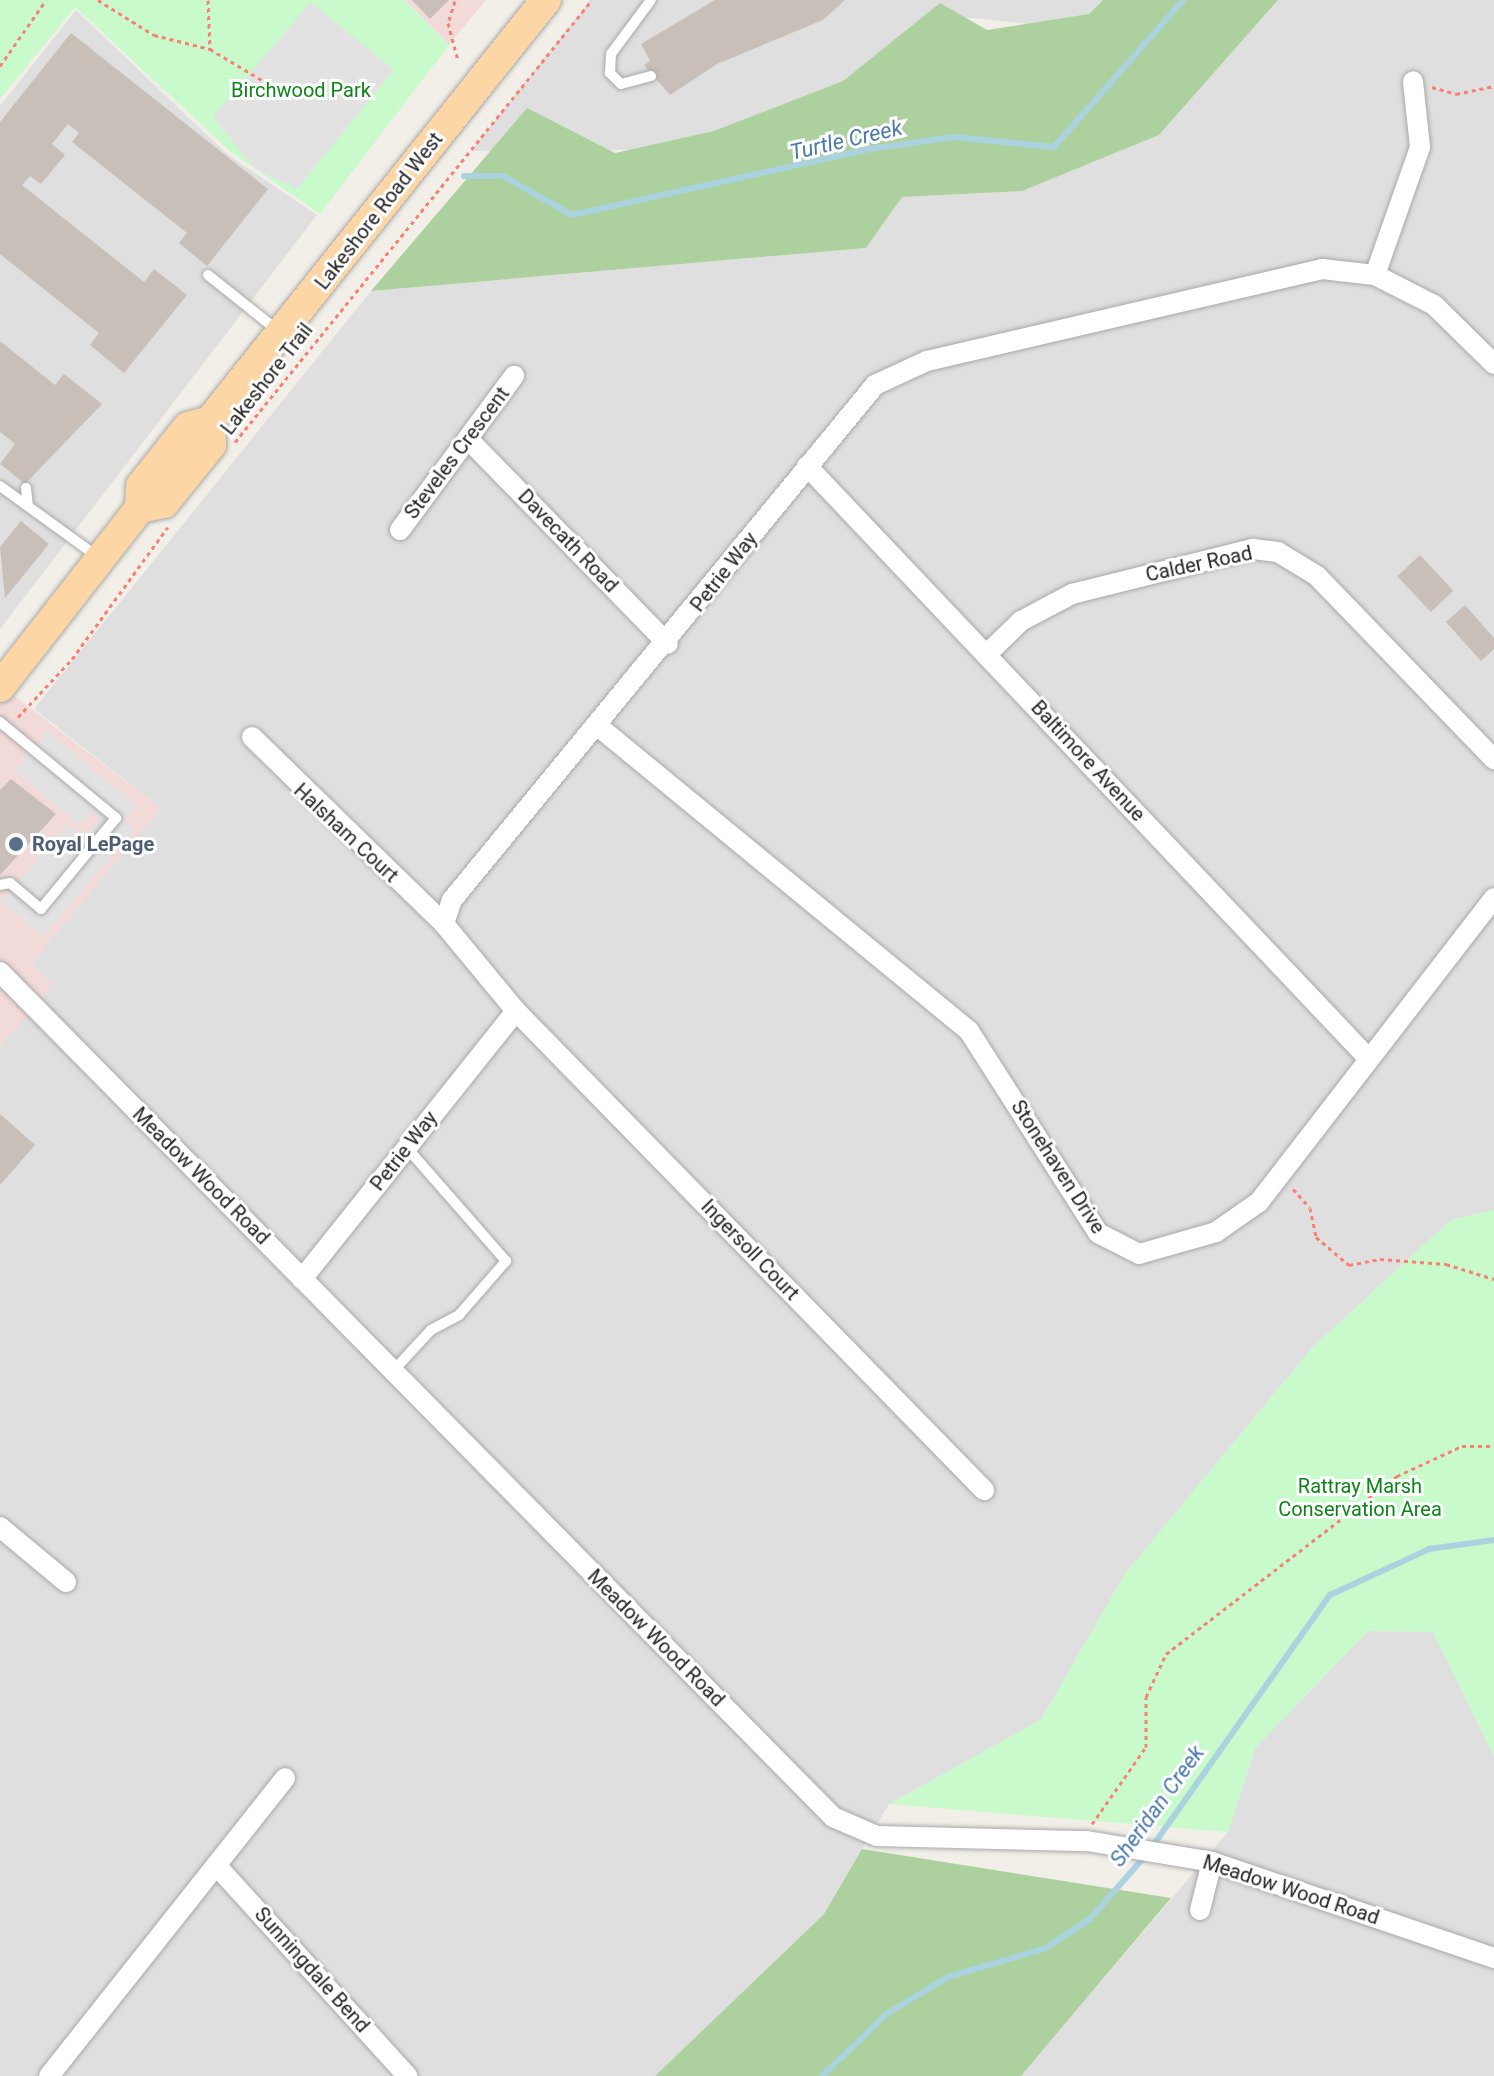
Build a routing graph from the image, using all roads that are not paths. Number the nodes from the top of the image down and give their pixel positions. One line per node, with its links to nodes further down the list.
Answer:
1 (546, 0): 7 (main road, Lakeshore Road West)
2 (651, 0): 3 (lane)
3 (651, 76)
4 (1413, 81): 6 (street)
5 (208, 275): 7 (lane)
6 (1375, 275): 8 (street, Petrie Way); 11 (street, Petrie Way)
7 (281, 333): 16 (main road, Lakeshore Road West)
8 (1494, 364)
9 (514, 376): 10 (street, Steveles Crescent)
10 (468, 439): 15 (street, Steveles Crescent); 17 (street, Davecath Road)
11 (807, 466): 17 (street, Petrie Way); 18 (street, Baltimore Avenue)
12 (0, 486): 14 (lane)
13 (26, 488): 14 (lane)
14 (28, 506): 16 (lane)
15 (400, 530)
16 (100, 558): 19 (main road, Lakeshore Road West)
17 (668, 644): 21 (street, Petrie Way)
18 (986, 655): 23 (street, Calder Road); 29 (street, Baltimore Avenue)
19 (0, 687)
20 (4, 725): 24 (lane)
21 (599, 727): 26 (street, Petrie Way); 29 (street, Stonehaven Drive)
22 (252, 737): 26 (street, Halsham Court)
23 (1494, 759)
24 (0, 885)
25 (1494, 898): 29 (street, Stonehaven Drive)
26 (444, 924): 28 (street)
27 (0, 972): 31 (street, Meadow Wood Road)
28 (516, 1011): 30 (street, Petrie Way); 33 (street, Ingersoll Court)
29 (1368, 1058)
30 (407, 1148): 31 (street, Petrie Way); 32 (lane)
31 (302, 1279): 32 (street, Meadow Wood Road)
32 (393, 1371): 37 (street, Meadow Wood Road)
33 (984, 1490)
34 (0, 1527): 35 (street)
35 (66, 1582)
36 (285, 1778): 38 (street)
37 (1212, 1862): 39 (street); 40 (street, Meadow Wood Road)
38 (216, 1865): 41 (street); 42 (street, Sunningdale Bend)
39 (1200, 1910)
40 (1494, 1958)
41 (49, 2076)
42 (407, 2076)

